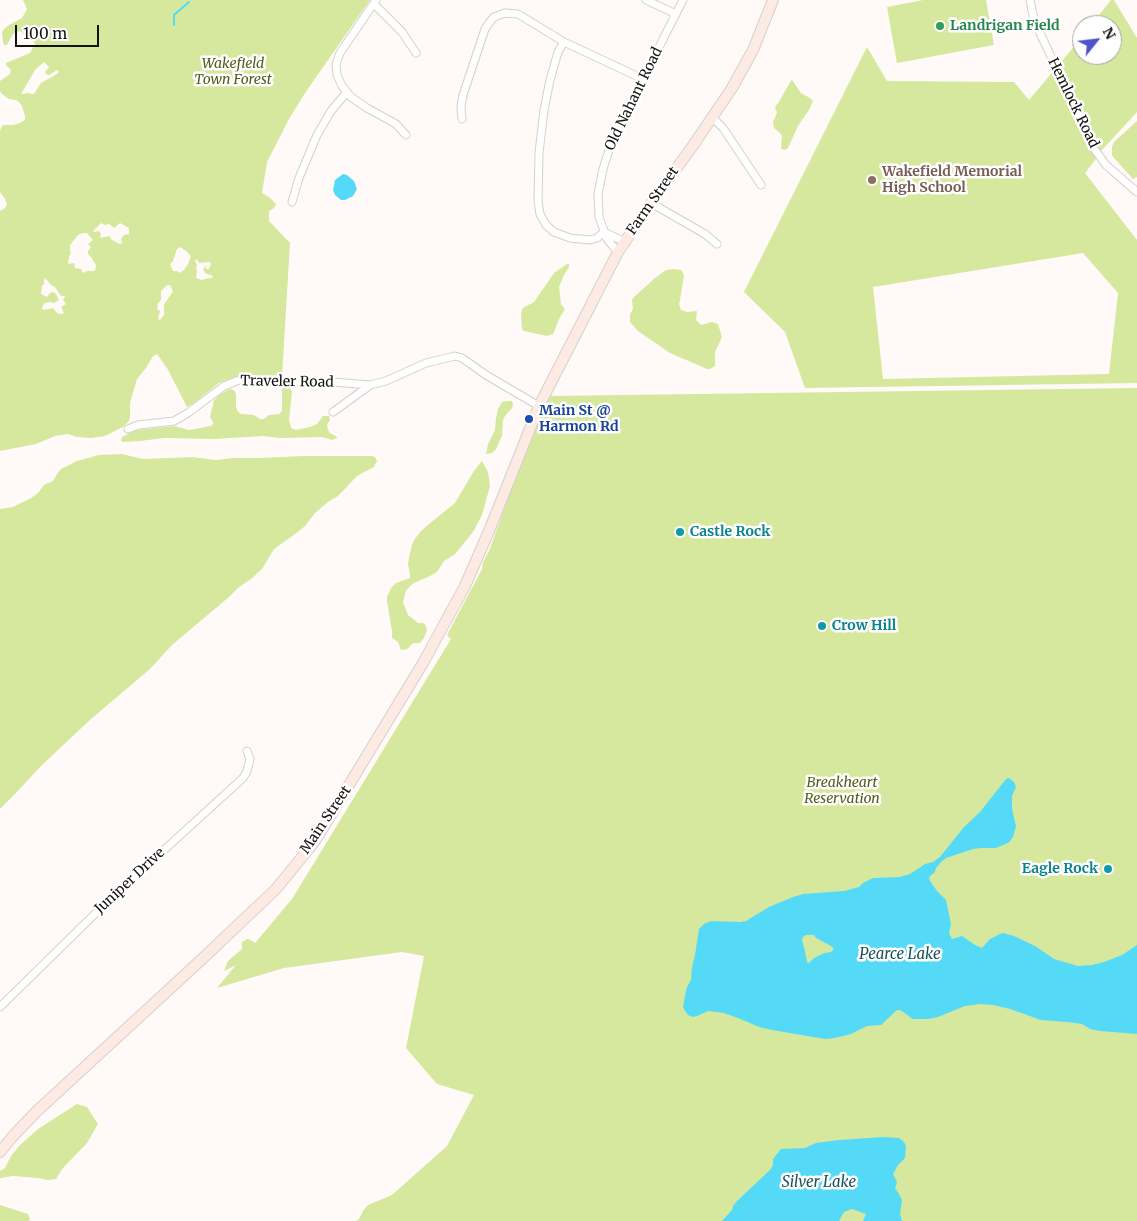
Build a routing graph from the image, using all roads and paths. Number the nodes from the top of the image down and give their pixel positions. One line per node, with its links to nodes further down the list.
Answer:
1 (646, 0): 6 (street)
2 (683, 0): 6 (street, Old Nahant Road)
3 (773, 0): 11 (main road, Farm Street)
4 (1030, 0): 15 (street, Hemlock Road)
5 (375, 2): 8 (street); 10 (street)
6 (676, 14): 9 (street, Old Nahant Road)
7 (564, 42): 9 (street); 12 (street); 18 (street)
8 (416, 52)
9 (643, 79): 18 (street, Old Nahant Road)
10 (347, 92): 13 (street); 16 (street)
11 (712, 118): 14 (street); 17 (main road, Farm Street)
12 (462, 119)
13 (406, 135)
14 (761, 185)
15 (1137, 192)
16 (292, 202)
17 (651, 203): 19 (main road, Farm Street); 20 (street)
18 (604, 232): 19 (street); 21 (street, Old Nahant Road)
19 (624, 242): 21 (main road, Farm Street)
20 (717, 244)
21 (618, 252): 23 (main road, Farm Street)
22 (370, 385): 23 (street); 24 (street); 25 (street, Traveler Road)
23 (539, 406): 28 (main road, Main Street)
24 (333, 412)
25 (128, 429)
26 (246, 752): 27 (street, Juniper Drive)
27 (0, 1007)
28 (0, 1152)

